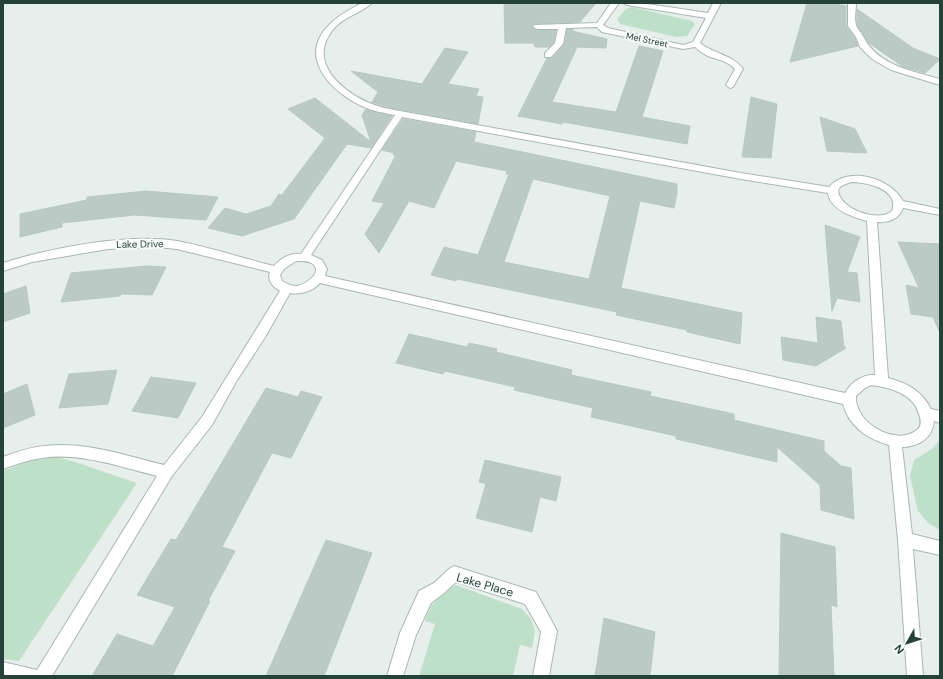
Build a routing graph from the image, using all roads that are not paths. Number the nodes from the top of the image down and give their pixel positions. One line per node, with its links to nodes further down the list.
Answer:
1 (368, 3): 14 (street)
2 (615, 3): 7 (street)
3 (627, 3): 6 (street)
4 (717, 3): 6 (street)
5 (852, 3): 12 (street)
6 (710, 16): 10 (street)
7 (599, 25): 9 (street, Mel Street); 10 (street, Mel Street)
8 (537, 26): 9 (street, Mel Street)
9 (562, 27): 11 (street)
10 (696, 44): 13 (street)
11 (548, 55)
12 (940, 82)
13 (730, 85)
14 (400, 114): 15 (street); 19 (street)
15 (833, 191): 16 (street); 18 (street)
16 (899, 204): 17 (street); 18 (street)
17 (940, 212)
18 (872, 219): 24 (street)
19 (304, 256): 21 (street); 22 (street)
20 (3, 267): 21 (street, Lake Drive)
21 (276, 270): 23 (street)
22 (318, 279): 23 (street); 25 (street)
23 (287, 289): 30 (street)
24 (882, 380): 25 (street); 26 (street)
25 (849, 401): 28 (street)
26 (926, 413): 27 (street); 28 (street)
27 (940, 417)
28 (895, 441): 31 (street)
29 (3, 463): 30 (street)
30 (167, 472): 35 (street)
31 (905, 540): 32 (street); 38 (street)
32 (940, 548)
33 (3, 670): 34 (street)
34 (32, 676)
35 (43, 676)
36 (395, 676): 37 (street, Lake Place)
37 (541, 676)
38 (915, 676)

